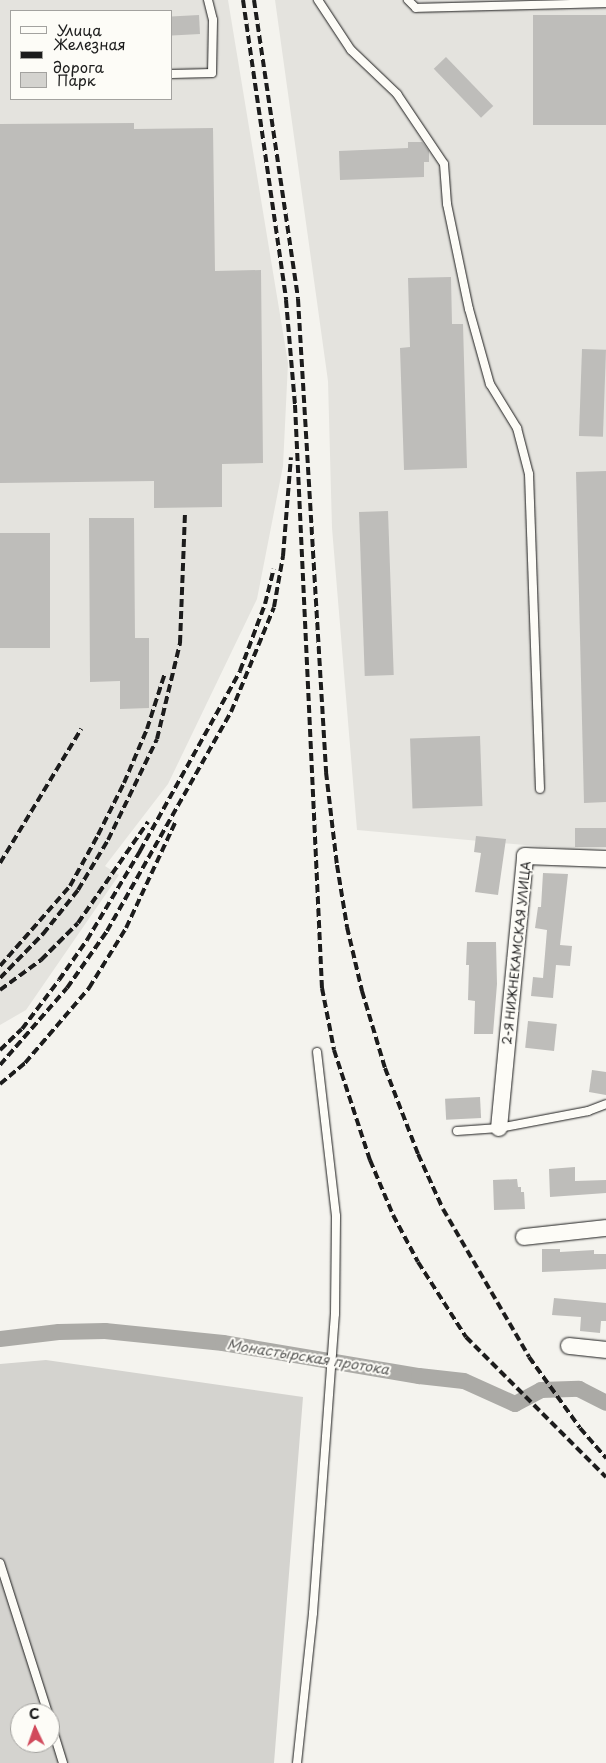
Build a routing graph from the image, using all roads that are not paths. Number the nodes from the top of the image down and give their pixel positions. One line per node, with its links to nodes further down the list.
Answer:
1 (208, 0): 5 (lane)
2 (318, 0): 6 (lane)
3 (408, 0): 4 (lane)
4 (606, 3)
5 (172, 74)
6 (540, 789)
7 (606, 859): 10 (street, 2-Я НИЖНЕКАМСКАЯ УЛИЦА)
8 (318, 1052): 18 (lane)
9 (606, 1104): 10 (lane)
10 (499, 1128): 11 (lane)
11 (457, 1132)
12 (606, 1228): 13 (street)
13 (524, 1237)
14 (569, 1346): 15 (street)
15 (606, 1350)
16 (0, 1565): 17 (lane)
17 (45, 1703)
18 (297, 1763)

